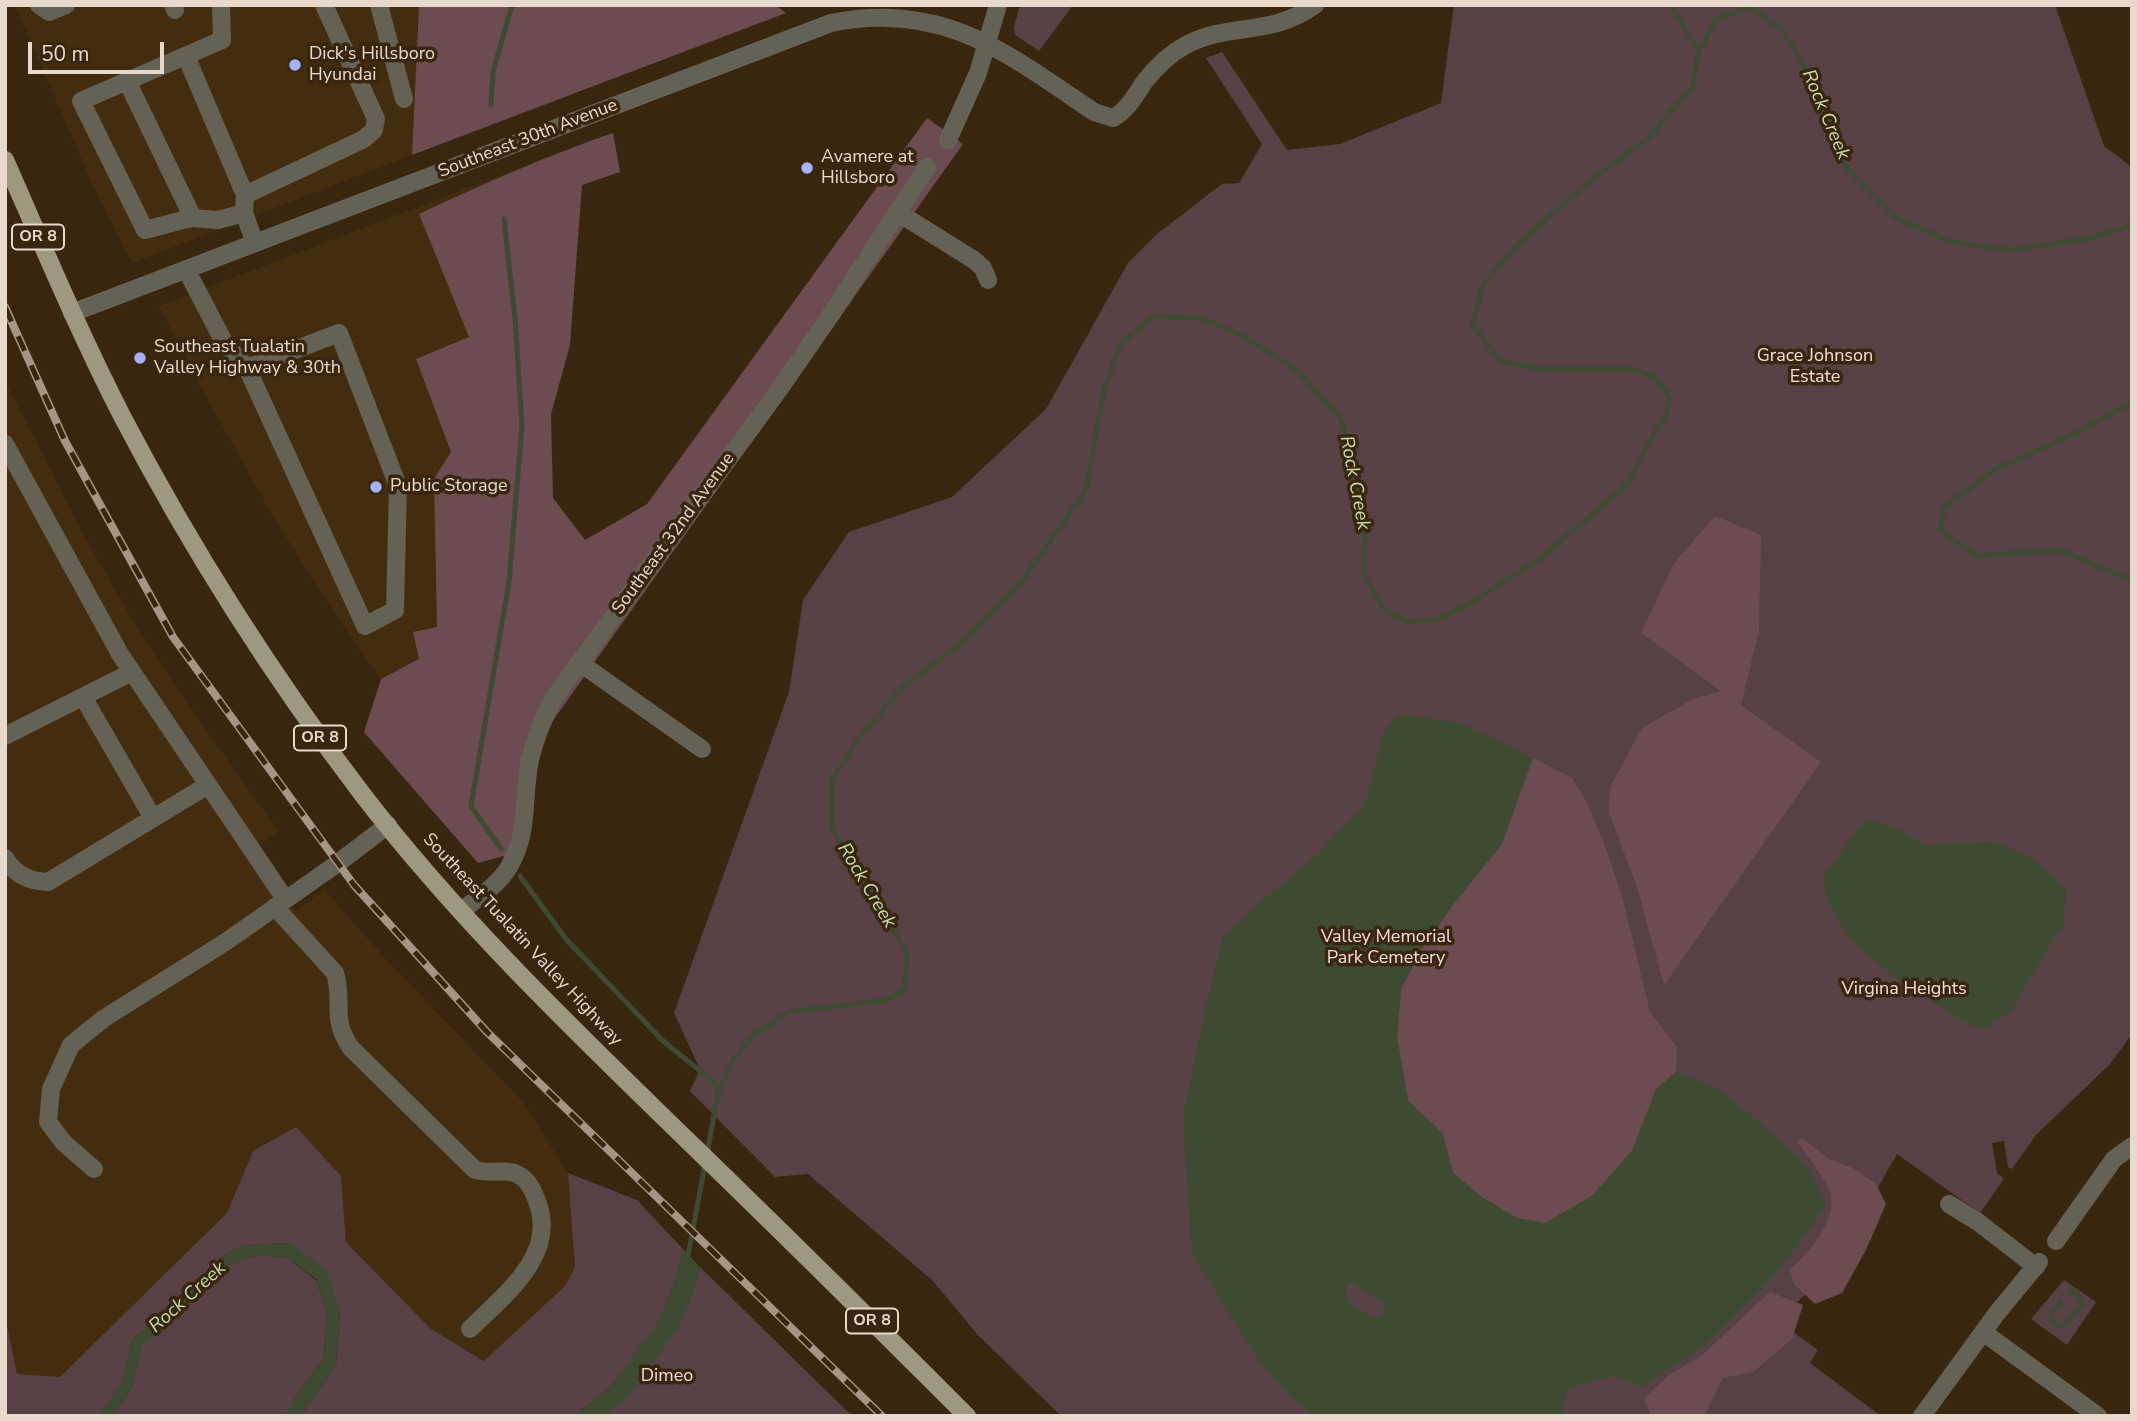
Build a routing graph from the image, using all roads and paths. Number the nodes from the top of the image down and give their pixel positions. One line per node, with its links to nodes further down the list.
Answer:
1 (39, 5): 2 (street)
2 (66, 5)
3 (220, 5): 9 (street)
4 (324, 5): 15 (street)
5 (379, 5): 11 (street)
6 (998, 5): 8 (street)
7 (1315, 5): 8 (street, Southeast 30th Avenue)
8 (988, 41): 12 (street); 19 (street, Southeast 30th Avenue)
9 (186, 55): 10 (street); 15 (street)
10 (127, 81): 18 (street); 18 (street)
11 (404, 99)
12 (948, 140)
13 (5, 160): 22 (main road, Southeast Tualatin Valley Highway / OR 8)
14 (927, 167): 16 (street, Southeast 32nd Avenue)
15 (245, 195): 17 (street)
16 (897, 212): 21 (street); 25 (street, Southeast 32nd Avenue)
17 (244, 214): 18 (street); 19 (street)
18 (192, 218)
19 (255, 243): 20 (street, Southeast 30th Avenue)
20 (186, 269): 22 (street, Southeast 30th Avenue); 23 (street)
21 (988, 279)
22 (72, 313): 32 (main road, Southeast Tualatin Valley Highway / OR 8)
23 (247, 368): 23 (street)
24 (5, 444): 26 (street)
25 (580, 663): 29 (street); 35 (street, Southeast 32nd Avenue)
26 (132, 672): 27 (street); 30 (street)
27 (83, 697): 28 (street); 31 (street)
28 (5, 736)
29 (702, 749)
30 (208, 785): 31 (street); 34 (street)
31 (153, 818): 33 (street)
32 (388, 825): 34 (street); 35 (main road, Southeast Tualatin Valley Highway / OR 8)
33 (5, 858)
34 (280, 903): 37 (street); 40 (street)
35 (461, 911): 42 (main road, Southeast Tualatin Valley Highway / OR 8)
36 (2132, 1146): 39 (street)
37 (94, 1169)
38 (1949, 1204): 41 (street)
39 (2056, 1241)
40 (470, 1329)
41 (1983, 1332): 43 (street); 44 (street)
42 (967, 1416)
43 (1922, 1416)
44 (2098, 1416)

